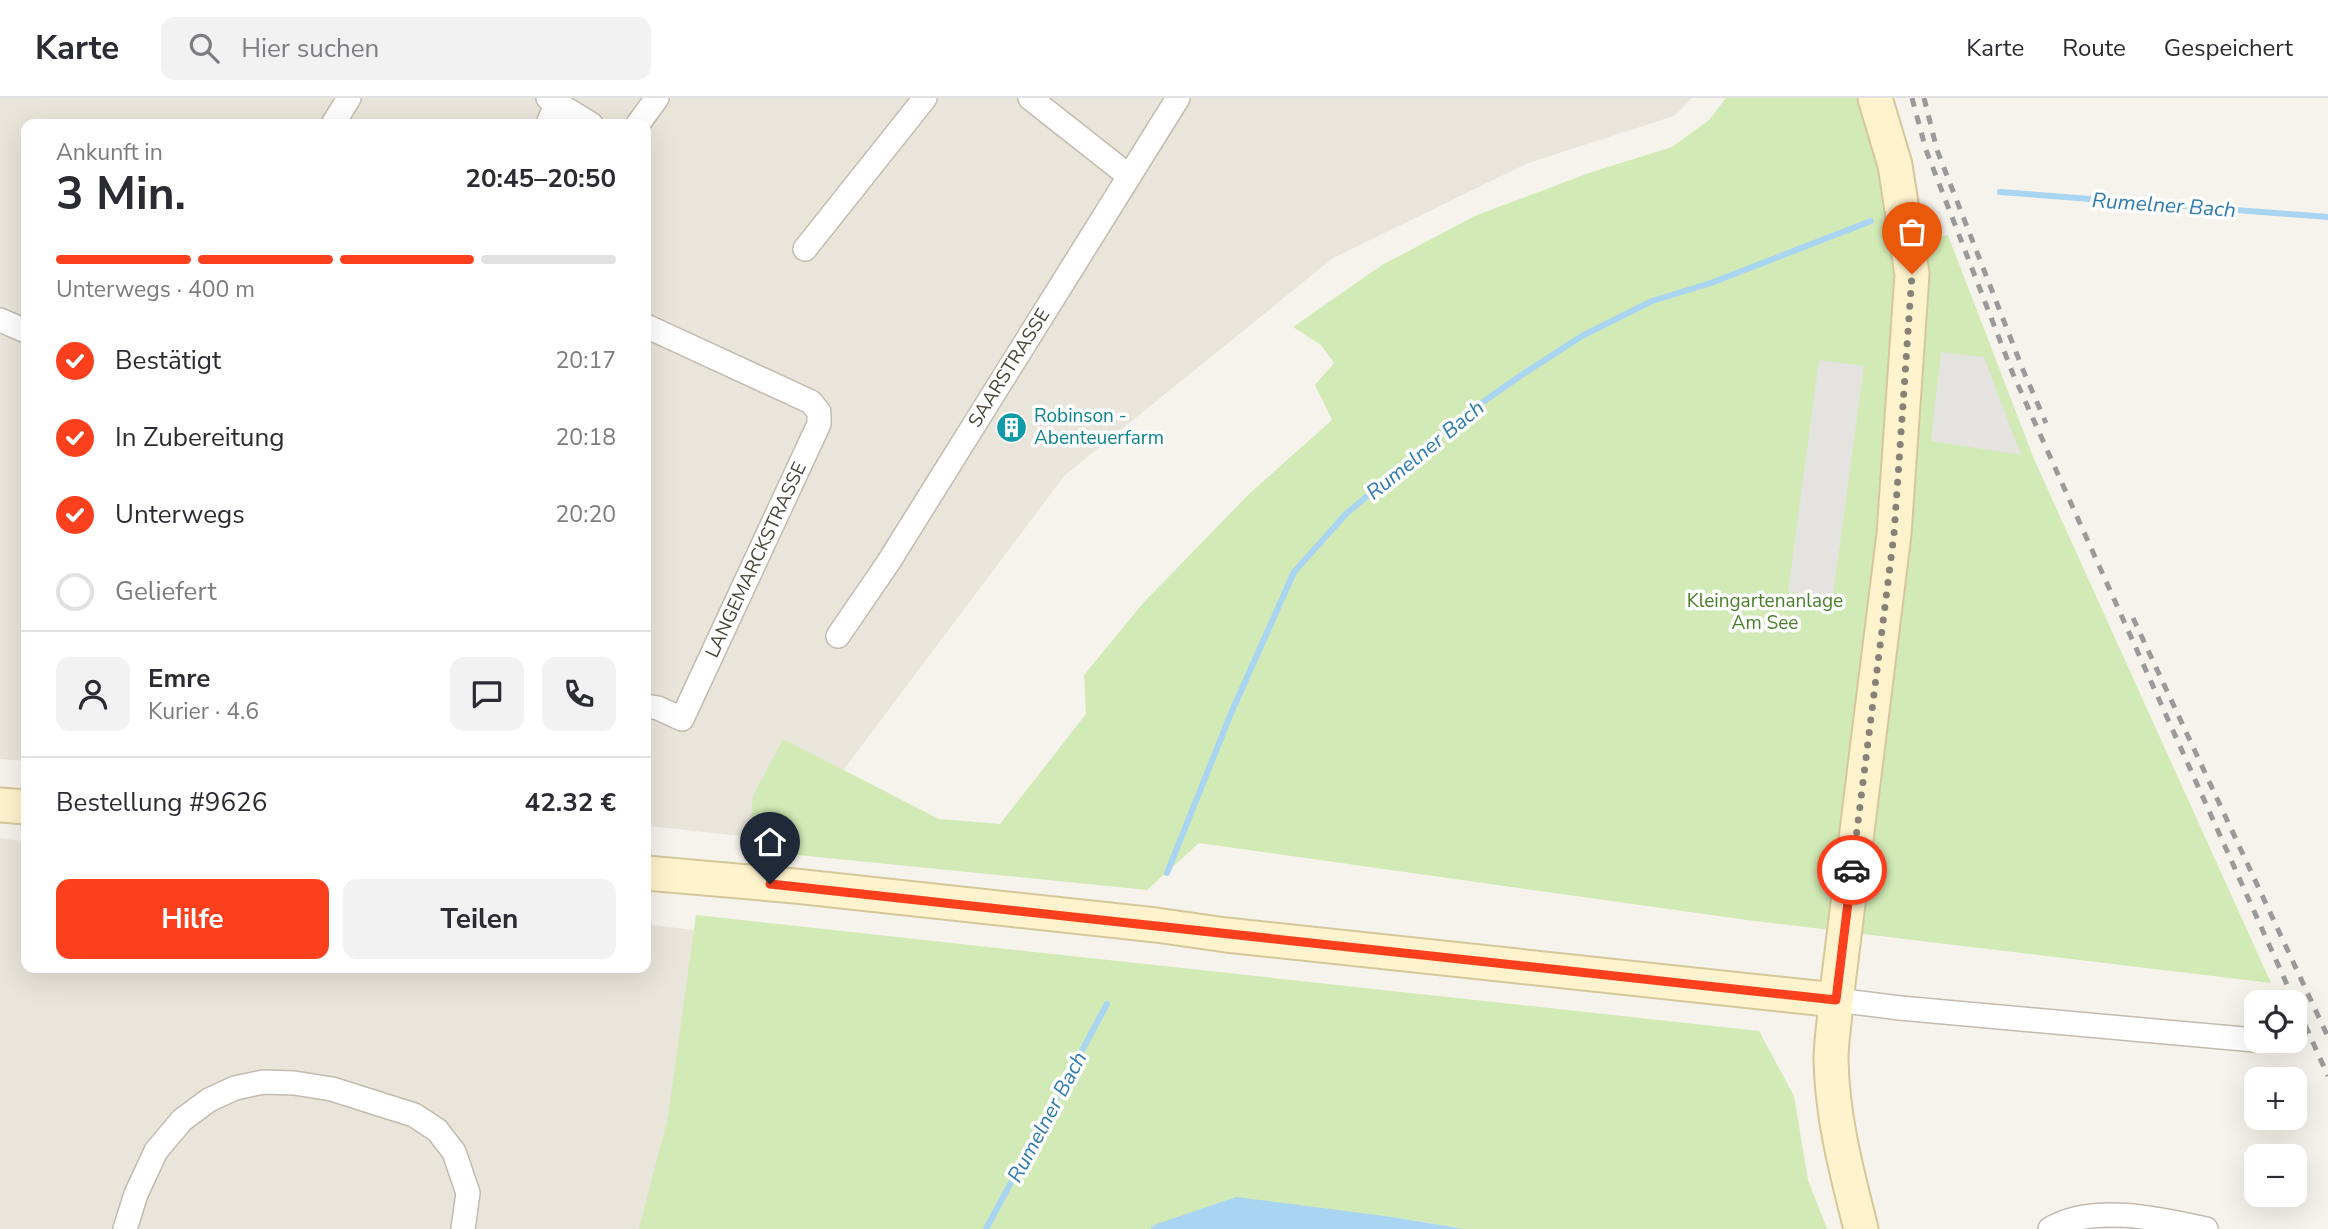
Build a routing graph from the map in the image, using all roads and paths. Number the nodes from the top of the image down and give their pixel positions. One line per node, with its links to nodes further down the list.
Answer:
1 (349, 98): 8 (street)
2 (657, 98): 10 (street)
3 (925, 98): 12 (street)
4 (1030, 98): 11 (street)
5 (1178, 98): 11 (street, SAARSTRASSE)
6 (1875, 98): 21 (main road)
7 (551, 109): 9 (street)
8 (336, 119)
9 (578, 119)
10 (642, 119)
11 (1129, 176): 16 (street, SAARSTRASSE)
12 (805, 249)
13 (0, 320): 14 (street)
14 (21, 329)
15 (651, 334): 17 (street, LANGEMARCKSTRASSE)
16 (838, 636)
17 (651, 707)
18 (0, 805): 19 (main road)
19 (21, 807)
20 (651, 873): 21 (main road)
21 (1836, 1000): 22 (street); 25 (main road)
22 (2244, 1039)
23 (125, 1229): 24 (street)
24 (463, 1229)
25 (1861, 1229)
26 (2050, 1229): 27 (street)
27 (2206, 1229)

